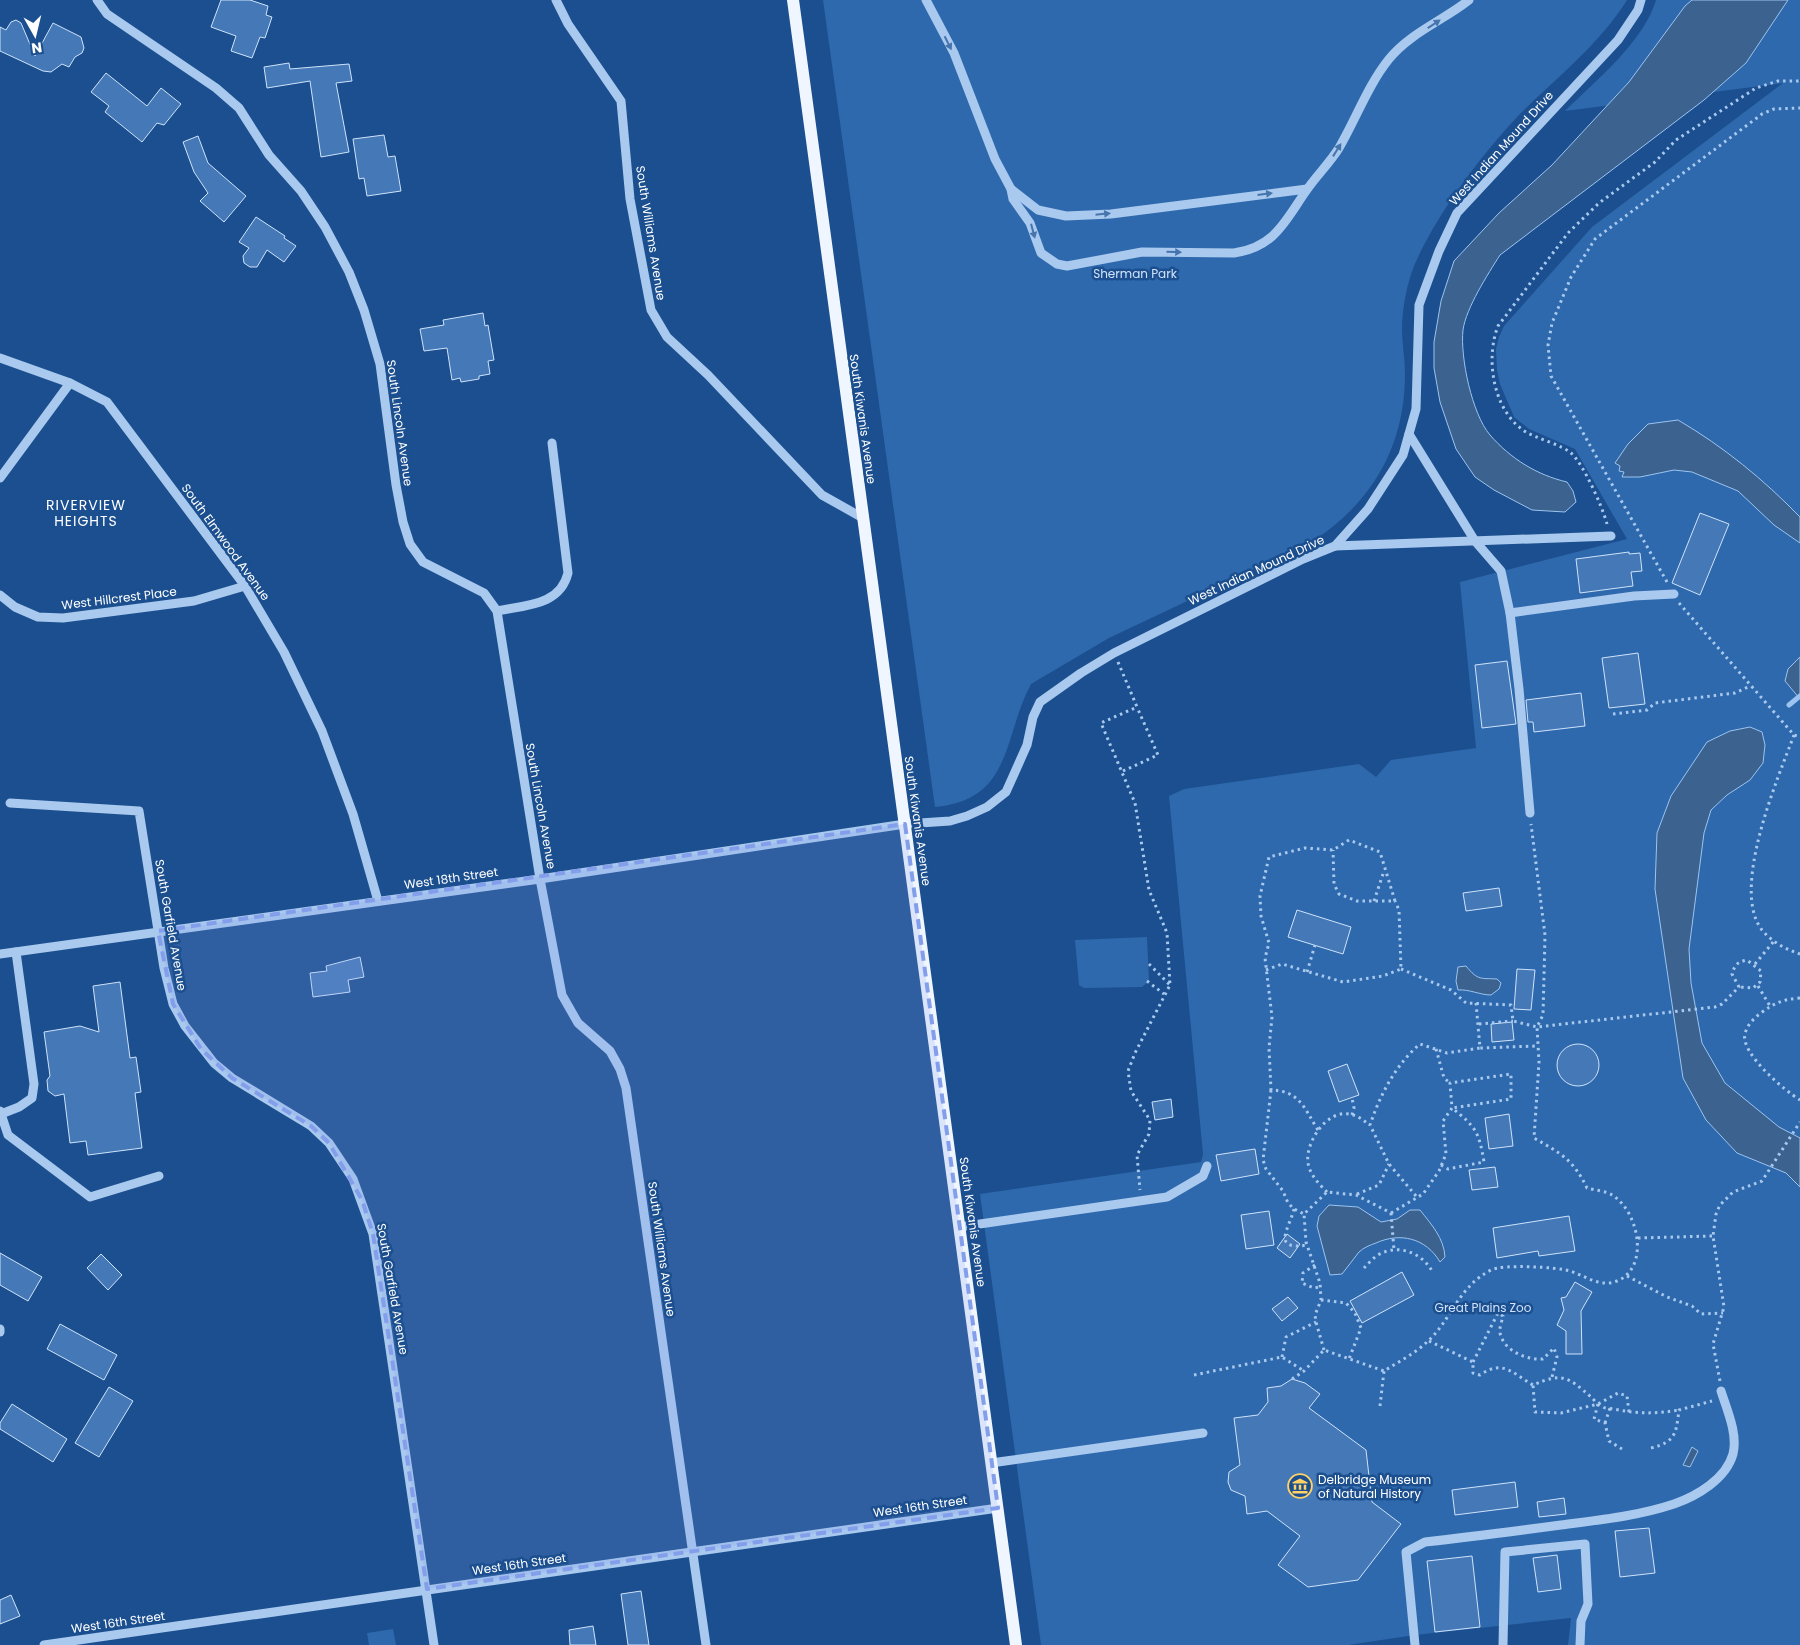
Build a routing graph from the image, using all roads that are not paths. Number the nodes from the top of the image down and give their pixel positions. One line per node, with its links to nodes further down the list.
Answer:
1 (97, 0): 21 (street, South Lincoln Avenue)
2 (556, 0): 14 (street, South Williams Avenue)
3 (793, 0): 14 (main road, South Kiwanis Avenue)
4 (926, 0): 7 (street, one-way to 7)
5 (1469, 0): 8 (street, one-way to 5)
6 (1641, 0): 11 (street, West Indian Mound Drive)
7 (1011, 188): 8 (street, one-way to 8); 8 (street, one-way to 8)
8 (1307, 189)
9 (0, 358): 10 (street, South Elmwood Avenue)
10 (70, 383): 13 (street); 18 (street, South Elmwood Avenue)
11 (1409, 434): 16 (street); 17 (street, West Indian Mound Drive)
12 (552, 444): 21 (street)
13 (0, 478)
14 (863, 518): 25 (main road, South Kiwanis Avenue)
15 (1611, 536): 16 (street)
16 (1475, 542): 17 (street); 22 (street)
17 (1335, 546): 25 (street, West Indian Mound Drive)
18 (245, 586): 20 (street, West Hillcrest Place); 27 (street, South Elmwood Avenue)
19 (1674, 594): 22 (street)
20 (0, 595)
21 (497, 611): 26 (street, South Lincoln Avenue)
22 (1510, 612): 24 (street)
23 (10, 803): 28 (street, South Garfield Avenue)
24 (1530, 813)
25 (904, 824): 26 (street, West 18th Street); 34 (main road, South Kiwanis Avenue)
26 (540, 879): 27 (street, West 18th Street); 39 (street, South Williams Avenue)
27 (378, 900): 28 (street, West 18th Street)
28 (158, 932): 29 (street, West 18th Street); 40 (street, South Garfield Avenue)
29 (16, 952): 30 (street, West 18th Street); 31 (street)
30 (0, 954)
31 (1, 1112): 33 (street)
32 (1207, 1166): 34 (street)
33 (159, 1176)
34 (959, 1227): 37 (main road, South Kiwanis Avenue)
35 (1721, 1391): 45 (street)
36 (1203, 1433): 37 (street)
37 (992, 1463): 38 (main road, South Kiwanis Avenue)
38 (998, 1508): 39 (street, West 16th Street); 44 (main road, South Kiwanis Avenue)
39 (694, 1551): 40 (street, West 16th Street); 43 (street, South Williams Avenue)
40 (427, 1589): 41 (street, West 16th Street); 42 (street, South Garfield Avenue)
41 (44, 1645)
42 (434, 1645)
43 (706, 1645)
44 (1016, 1645)
45 (1415, 1645)
46 (1503, 1645): 47 (street)
47 (1580, 1645)

